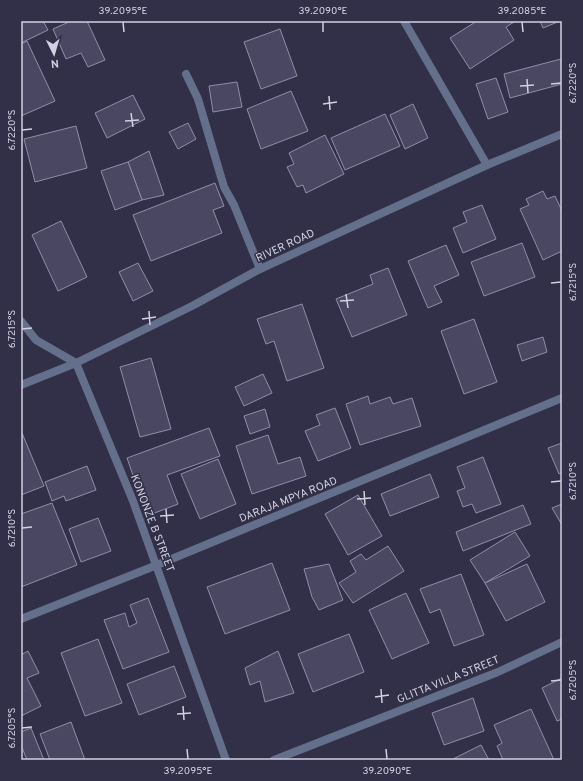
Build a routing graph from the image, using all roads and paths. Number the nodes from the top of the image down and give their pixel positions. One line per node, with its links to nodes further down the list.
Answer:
1 (404, 21): 4 (street)
2 (186, 74): 5 (street)
3 (562, 134): 4 (street, RIVER ROAD)
4 (487, 165): 5 (street, RIVER ROAD)
5 (260, 269): 7 (street, RIVER ROAD)
6 (21, 321): 7 (street)
7 (76, 363): 8 (street, RIVER ROAD); 10 (street, KONONZE B STREET)
8 (21, 385)
9 (562, 398): 10 (street, DARAJA MPYA ROAD)
10 (157, 565): 11 (street, DARAJA MPYA ROAD); 13 (street, KONONZE B STREET)
11 (21, 619)
12 (562, 642): 14 (street, GLITTA VILLA STREET)
13 (226, 760)
14 (274, 760)

